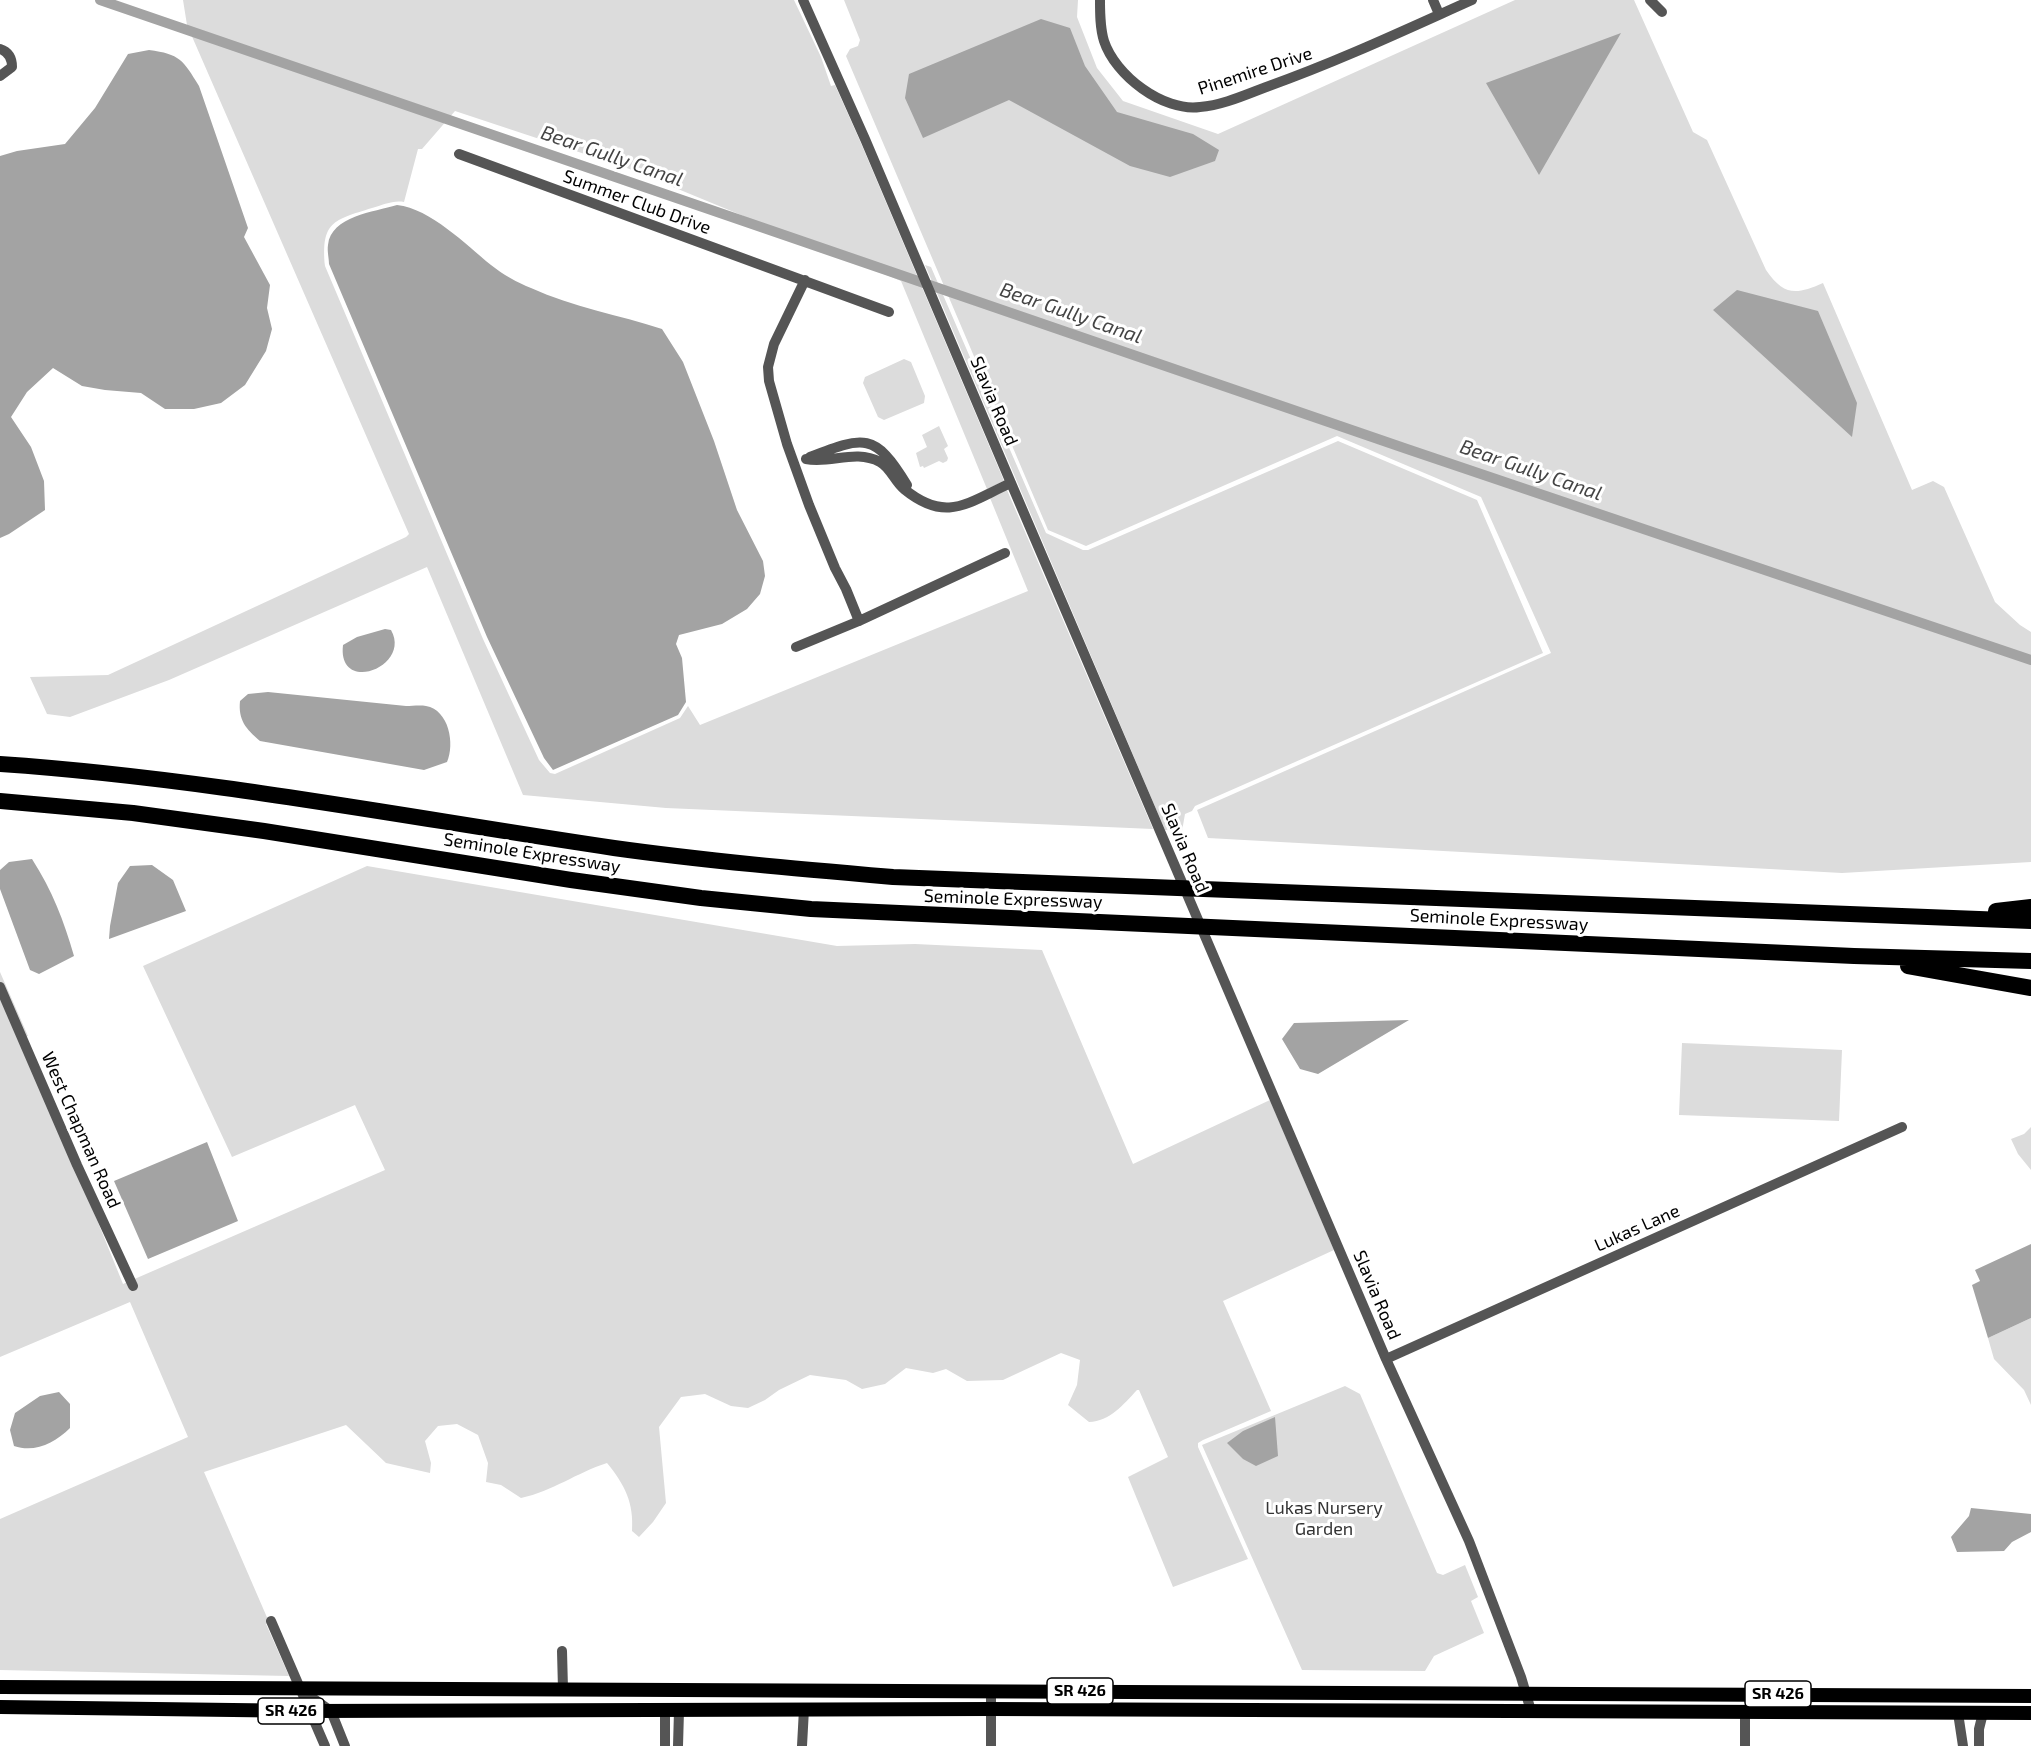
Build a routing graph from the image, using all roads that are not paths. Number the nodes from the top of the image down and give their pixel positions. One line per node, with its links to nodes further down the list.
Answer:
1 (803, 0): 14 (street, Slavia Road)
2 (1100, 0): 7 (street, Pinemire Drive)
3 (1433, 0): 7 (street)
4 (1472, 0): 7 (street, Pinemire Drive)
5 (1650, 0): 6 (street)
6 (1662, 12)
7 (1439, 14)
8 (0, 49): 9 (street)
9 (0, 76)
10 (459, 154): 11 (street, Summer Club Drive)
11 (805, 280): 12 (street, Summer Club Drive); 13 (street)
12 (889, 312)
13 (795, 464): 14 (street); 16 (street)
14 (1011, 483): 29 (street, Slavia Road)
15 (1005, 553): 16 (street)
16 (859, 621): 17 (street)
17 (796, 647)
18 (0, 764): 21 (highway, Seminole Expressway)
19 (0, 801): 23 (highway, Seminole Expressway)
20 (2031, 907): 21 (highway)
21 (1943, 918): 22 (highway, Seminole Expressway)
22 (2031, 921)
23 (1854, 956): 24 (highway, Seminole Expressway); 26 (highway)
24 (2031, 962)
25 (0, 987): 28 (street, West Chapman Road)
26 (2031, 988)
27 (1902, 1127): 29 (street, Lukas Lane)
28 (133, 1286)
29 (1386, 1359): 36 (street, Slavia Road)
30 (271, 1621): 33 (street)
31 (562, 1651): 34 (street)
32 (0, 1687): 33 (main road, SR 426)
33 (300, 1688): 34 (main road, SR 426); 42 (street); 43 (street)
34 (563, 1689): 35 (main road, SR 426)
35 (991, 1691): 36 (main road, SR 426); 41 (street)
36 (1526, 1693): 37 (main road, SR 426); 46 (street, Slavia Road)
37 (1858, 1695): 38 (main road, SR 426); 48 (main road)
38 (2031, 1696)
39 (0, 1707): 42 (main road, SR 426)
40 (804, 1709): 41 (main road, SR 426); 45 (main road, SR 426); 56 (street)
41 (990, 1709): 46 (main road, SR 426); 57 (street)
42 (310, 1711): 43 (main road, SR 426); 52 (street)
43 (331, 1711): 44 (main road, SR 426); 53 (street)
44 (665, 1711): 45 (main road, SR 426); 54 (street)
45 (680, 1711): 55 (street)
46 (1531, 1711): 47 (main road, SR 426)
47 (1745, 1712): 48 (main road, SR 426); 58 (street)
48 (1816, 1712): 49 (main road, SR 426)
49 (1959, 1713): 50 (main road, SR 426); 59 (street)
50 (1983, 1713): 51 (main road, SR 426); 60 (street)
51 (2031, 1713)
52 (325, 1746)
53 (345, 1746)
54 (664, 1746)
55 (678, 1746)
56 (802, 1746)
57 (991, 1746)
58 (1745, 1746)
59 (1963, 1746)
60 (1979, 1746)

